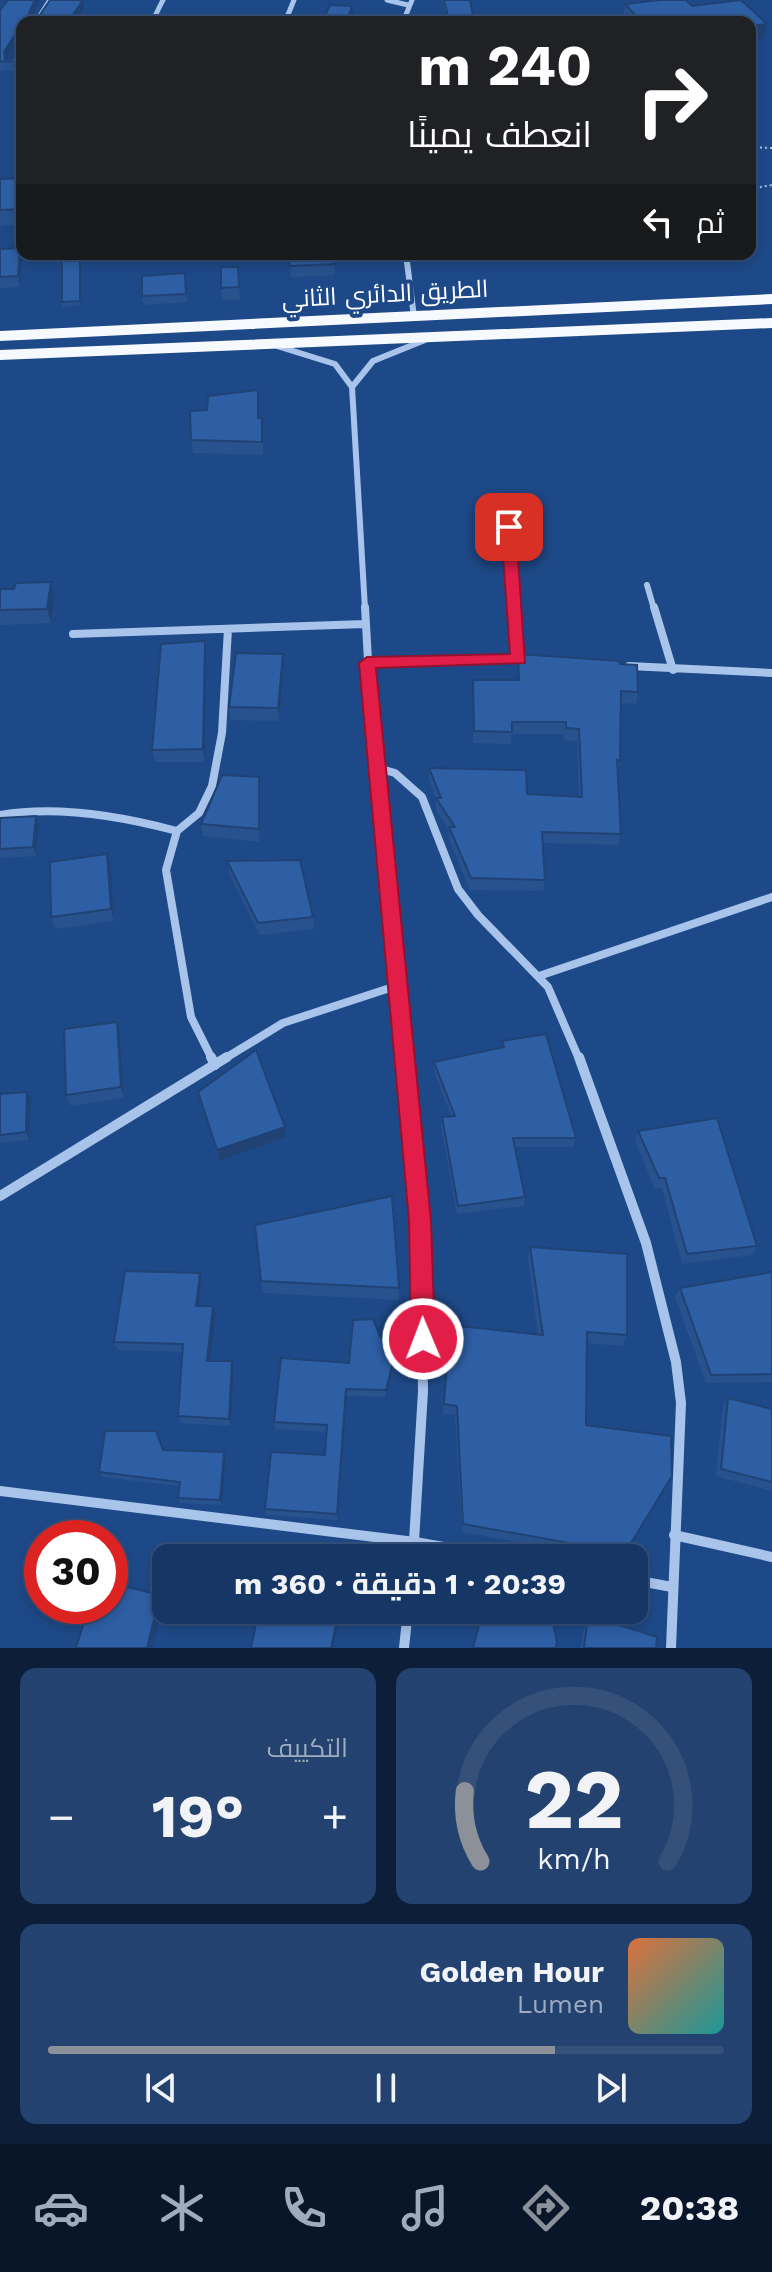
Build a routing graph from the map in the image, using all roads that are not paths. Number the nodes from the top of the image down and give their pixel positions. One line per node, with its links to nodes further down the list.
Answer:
1 (387, 0): 2 (street)
2 (410, 3)
3 (407, 260): 6 (street)
4 (772, 299): 5 (highway, الطريق الدائري الثاني)
5 (642, 305): 6 (highway, الطريق الدائري الثاني); 9 (highway)
6 (414, 317): 8 (highway, الطريق الدائري الثاني)
7 (772, 323): 9 (highway, الطريق الدائري الثاني)
8 (0, 336)
9 (425, 340): 10 (highway, الطريق الدائري الثاني); 12 (street)
10 (276, 346): 11 (highway, الطريق الدائري الثاني); 12 (street)
11 (0, 355)
12 (352, 387): 15 (street)
13 (509, 527): 18 (street)
14 (647, 585): 22 (street)
15 (365, 624): 16 (street); 20 (street)
16 (228, 629): 17 (street); 26 (street)
17 (73, 634)
18 (519, 659): 19 (street); 20 (street)
19 (534, 660)
20 (367, 663): 24 (street)
21 (618, 667): 22 (street)
22 (673, 670): 23 (street)
23 (772, 673)
24 (374, 767): 28 (street); 29 (street)
25 (0, 815): 26 (street)
26 (177, 831): 30 (street)
27 (772, 897): 28 (street)
28 (539, 976): 33 (street)
29 (396, 986): 30 (street); 34 (street)
30 (215, 1065): 31 (street)
31 (0, 1196)
32 (0, 1491): 34 (street)
33 (674, 1535): 36 (street); 38 (street)
34 (415, 1542): 35 (street)
35 (426, 1544)
36 (772, 1557)
37 (648, 1583): 38 (street)
38 (672, 1587): 41 (street)
39 (407, 1624): 40 (street)
40 (404, 1648)
41 (671, 1648)

